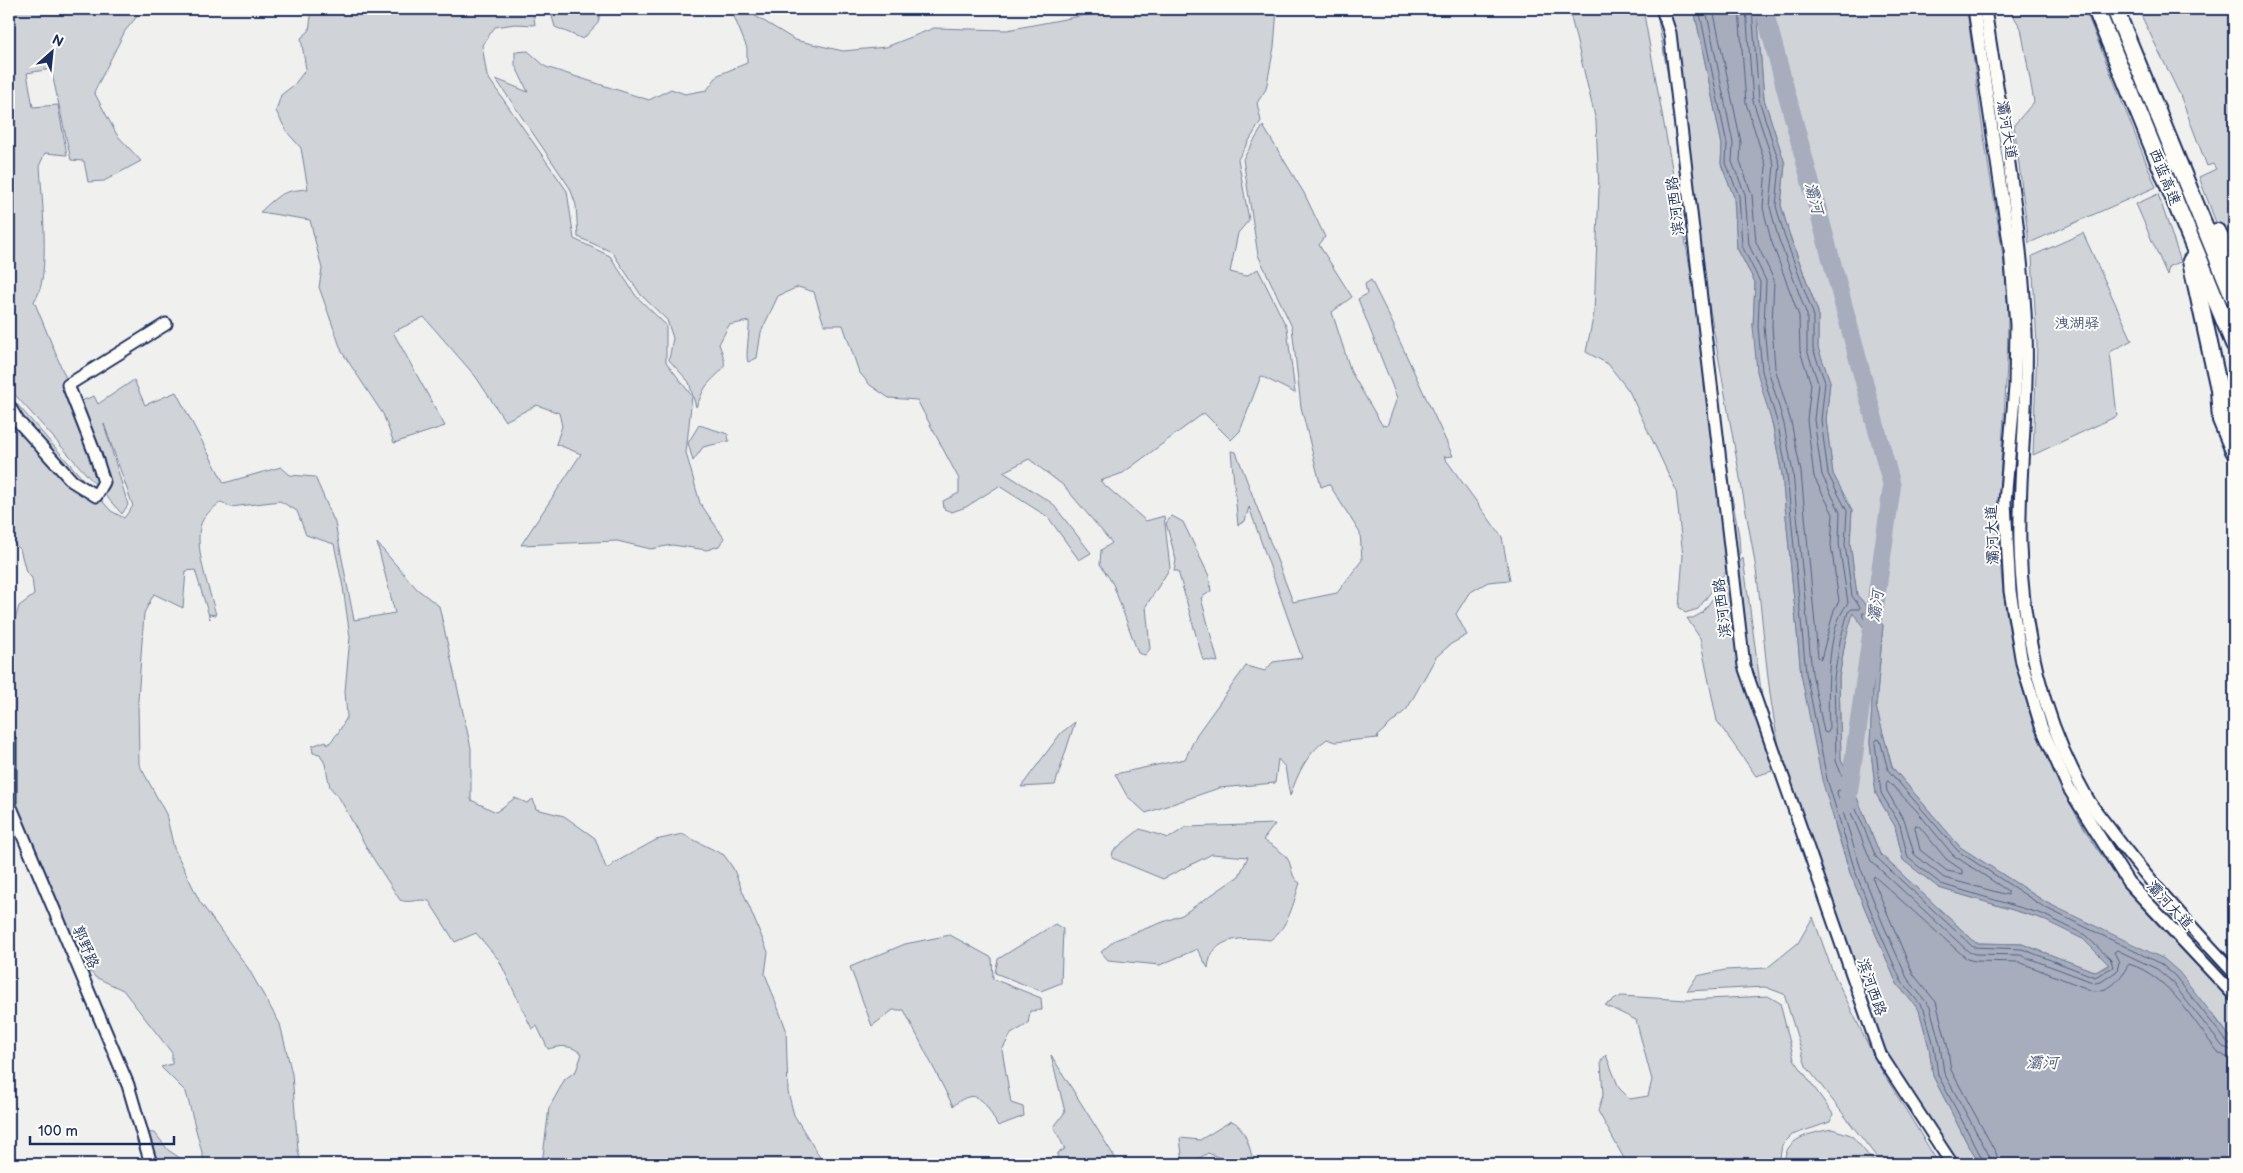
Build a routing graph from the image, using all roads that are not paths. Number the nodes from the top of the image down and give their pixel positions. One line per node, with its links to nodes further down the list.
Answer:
1 (1662, 9): 18 (street, 滨河西路)
2 (1974, 9): 16 (street, 灞河大道)
3 (1985, 9): 15 (street, 灞河大道)
4 (2096, 9): 7 (highway, 西蓝高速)
5 (2115, 9): 6 (highway, 西蓝高速)
6 (2171, 145): 8 (highway); 9 (highway, 西蓝高速)
7 (2153, 147): 11 (highway, 西蓝高速); 13 (highway)
8 (2234, 262)
9 (2234, 298)
10 (166, 324): 12 (street)
11 (2234, 344)
12 (9, 406)
13 (2234, 451)
14 (9, 740): 17 (street, 郭野路)
15 (2234, 973)
16 (2234, 995)
17 (151, 1164)
18 (1952, 1164)

